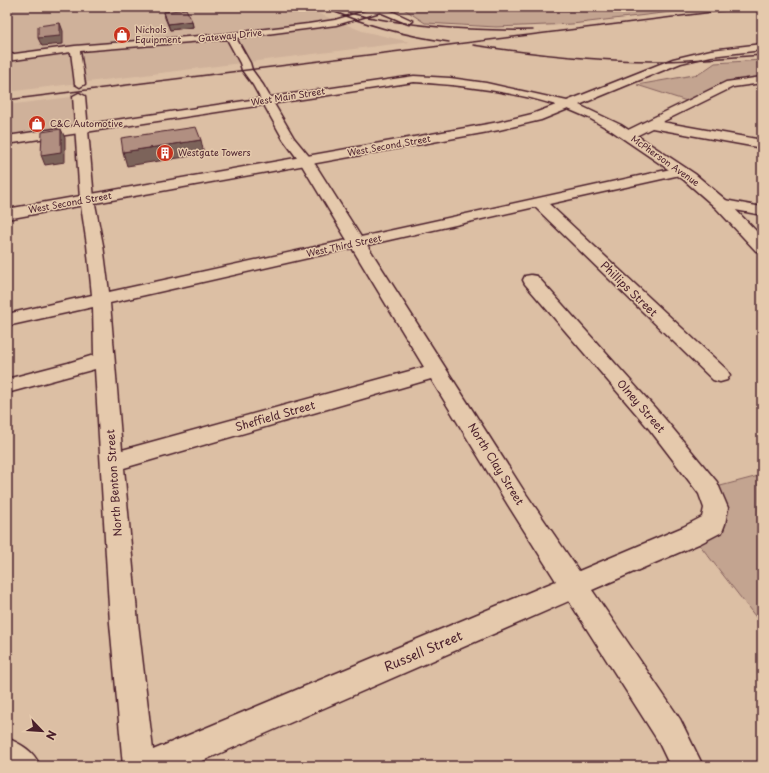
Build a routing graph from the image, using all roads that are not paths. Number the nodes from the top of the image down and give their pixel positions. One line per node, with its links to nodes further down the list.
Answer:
1 (381, 8): 2 (street); 3 (street, Gateway Drive)
2 (409, 21)
3 (230, 36): 5 (street, Gateway Drive); 10 (street, North Clay Street)
4 (762, 47): 8 (main road, West Second Street)
5 (75, 49): 6 (street, Gateway Drive); 14 (street, North Benton Street)
6 (7, 58)
7 (762, 80): 13 (street)
8 (605, 88): 9 (main road); 11 (main road, West Second Street)
9 (515, 92): 10 (main road, West Main Street); 11 (main road, West Main Street); 12 (main road)
10 (266, 100): 14 (main road, West Main Street); 18 (street, North Clay Street)
11 (569, 104): 12 (main road, West Second Street); 15 (main road, McPherson Avenue)
12 (536, 117): 18 (main road, West Second Street)
13 (652, 124): 15 (street); 17 (street)
14 (82, 128): 16 (main road, West Main Street); 20 (street, North Benton Street)
15 (628, 135): 19 (main road, McPherson Avenue)
16 (7, 140)
17 (762, 144)
18 (306, 161): 20 (main road, West Second Street); 25 (street, North Clay Street)
19 (680, 171): 21 (street, West Third Street); 22 (main road, McPherson Avenue)
20 (87, 199): 24 (main road, West Second Street); 28 (street, North Benton Street)
21 (538, 202): 25 (street, West Third Street); 32 (street, Phillips Street)
22 (719, 203): 23 (street); 26 (main road, McPherson Avenue)
23 (762, 211)
24 (7, 214)
25 (356, 243): 28 (street, West Third Street); 31 (street, North Clay Street)
26 (762, 247)
27 (531, 280): 35 (street, Olney Street)
28 (101, 299): 29 (street, West Third Street); 30 (street, North Benton Street)
29 (7, 320)
30 (104, 359): 33 (street); 34 (street, North Benton Street)
31 (437, 370): 34 (street, Sheffield Street); 36 (street, North Clay Street)
32 (720, 375)
33 (7, 386)
34 (112, 462): 39 (street, North Benton Street)
35 (692, 535): 36 (street, Russell Street)
36 (575, 586): 40 (street, Russell Street); 41 (street, North Clay Street)
37 (7, 754): 38 (street)
38 (24, 766)
39 (139, 766)
40 (154, 766)
41 (687, 766)

